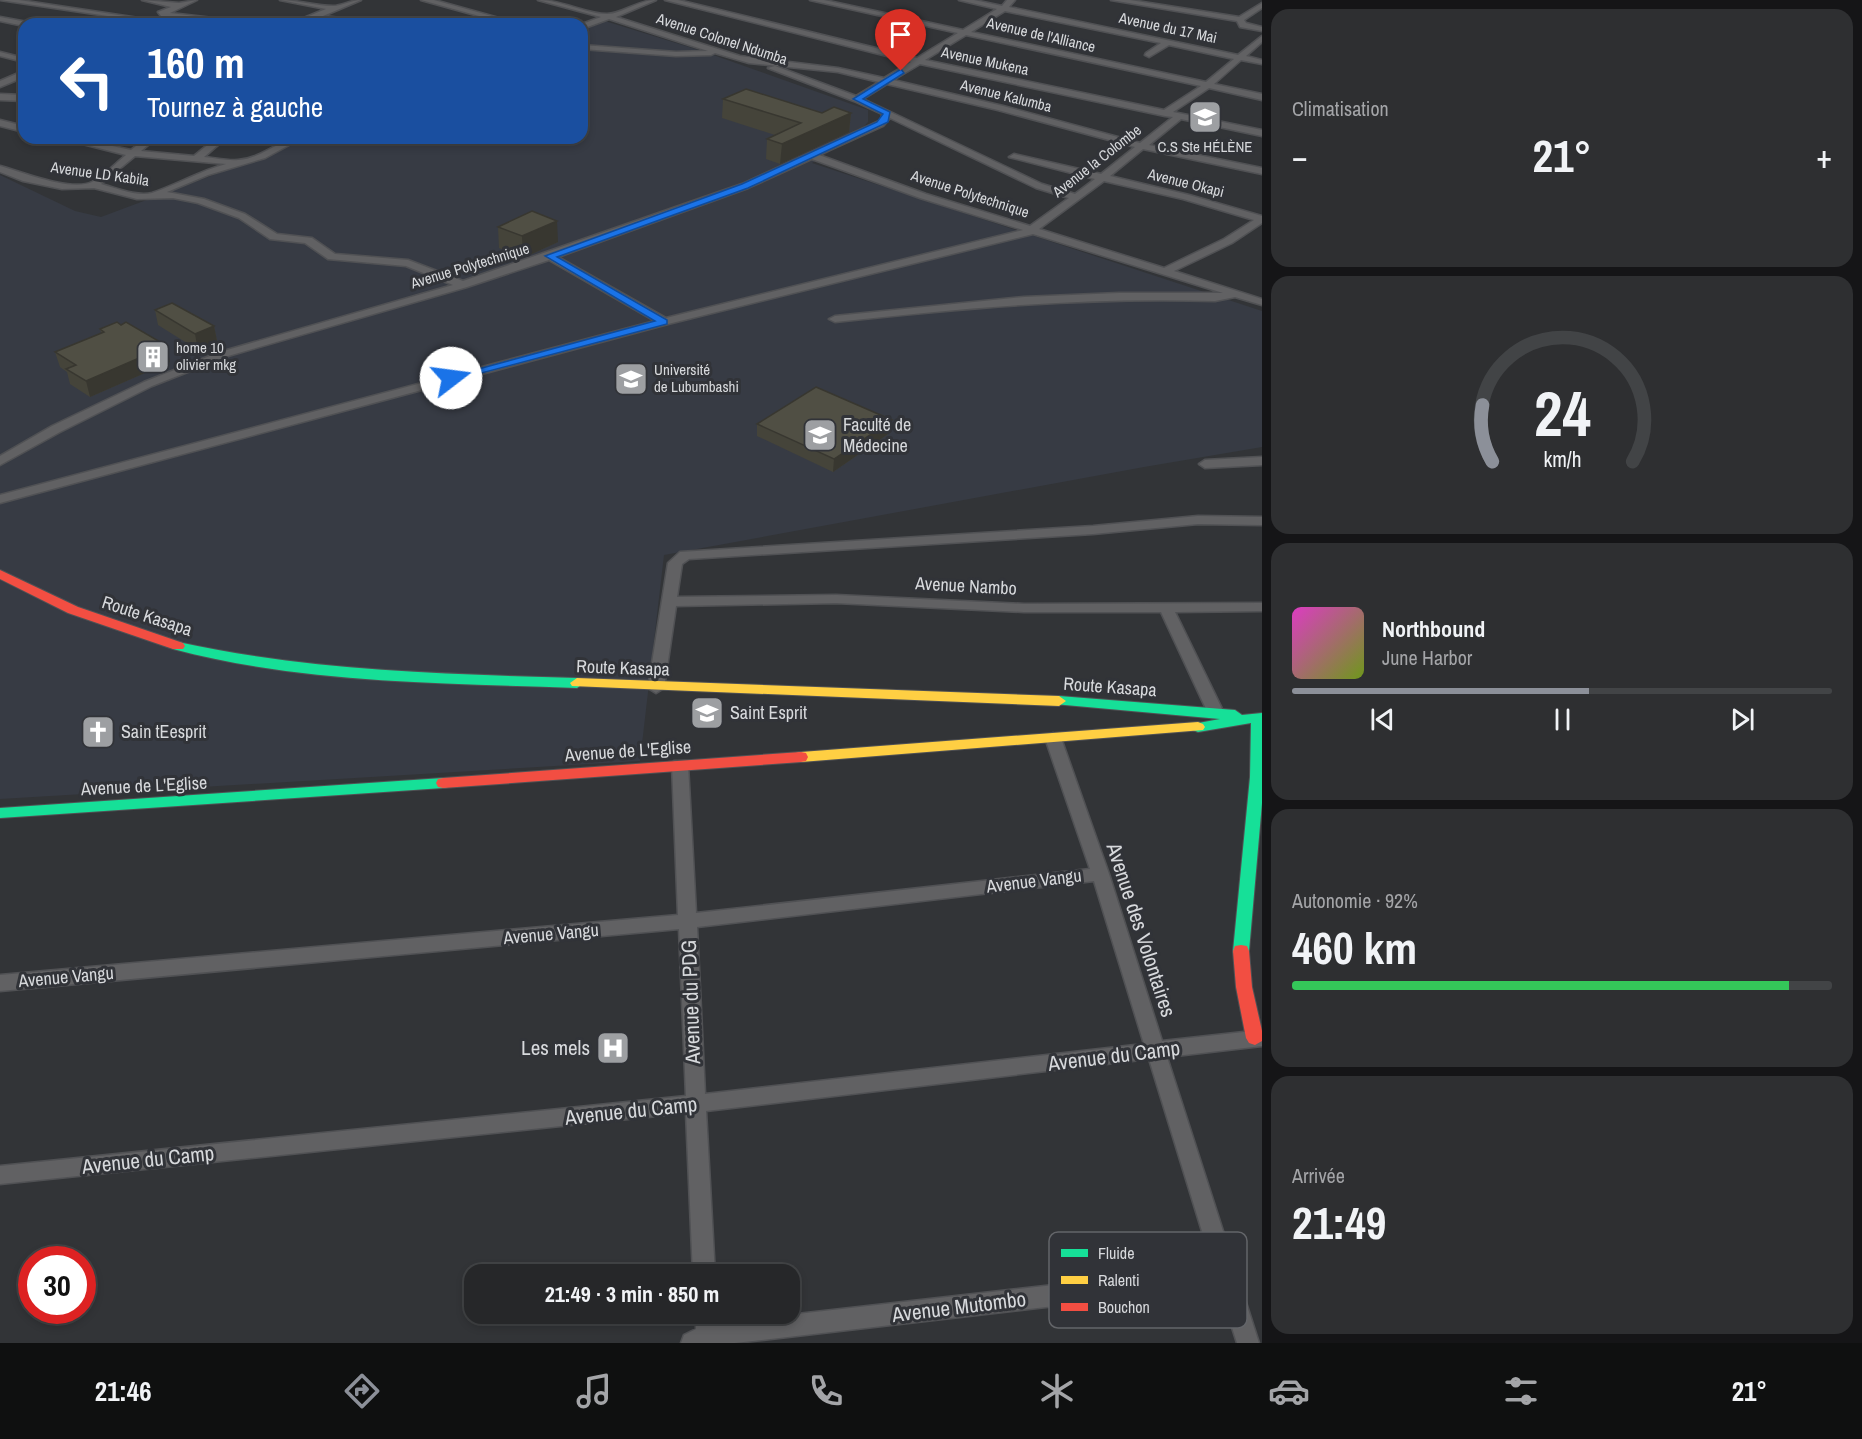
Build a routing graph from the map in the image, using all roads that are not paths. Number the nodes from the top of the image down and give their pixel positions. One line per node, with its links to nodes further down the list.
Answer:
1 (3, 0): 22 (street)
2 (146, 0): 16 (street)
3 (193, 0): 16 (street)
4 (284, 0): 17 (street)
5 (357, 0): 17 (street)
6 (425, 0): 27 (street)
7 (542, 0): 14 (street, Avenue Colonel Ndumba)
8 (652, 0): 21 (street)
9 (669, 0): 43 (street, Avenue Mukena)
10 (814, 0): 33 (street, Avenue de l'Alliance)
11 (963, 0): 18 (street, Avenue du 17 Mai)
12 (1011, 0): 18 (street)
13 (1115, 0): 29 (street)
14 (558, 2): 21 (street, Avenue Colonel Ndumba)
15 (1262, 4): 29 (street)
16 (181, 6): 19 (street)
17 (335, 8): 20 (street)
18 (1004, 8): 33 (street); 35 (street, Avenue du 17 Mai)
19 (161, 14): 23 (street); 24 (street)
20 (314, 17): 25 (street); 26 (street)
21 (609, 17): 31 (street); 37 (street, Avenue Colonel Ndumba)
22 (134, 18)
23 (152, 18)
24 (208, 18)
25 (311, 18)
26 (325, 18)
27 (494, 18)
28 (0, 19): 30 (street)
29 (1240, 19): 32 (street)
30 (18, 23)
31 (588, 25)
32 (1262, 29)
33 (964, 32): 43 (street); 48 (street, Avenue de l'Alliance)
34 (1262, 38): 40 (street)
35 (1169, 42): 39 (street); 40 (street, Avenue du 17 Mai)
36 (588, 47): 37 (street)
37 (723, 52): 42 (street, Avenue Colonel Ndumba)
38 (0, 54): 41 (street)
39 (1149, 55)
40 (1239, 57): 44 (street, Avenue du 17 Mai); 48 (street)
41 (18, 58)
42 (740, 58): 46 (street, Avenue Kalumba); 52 (street, Avenue Colonel Ndumba)
43 (918, 61): 46 (street); 54 (street, Avenue Mukena)
44 (1262, 62)
45 (18, 76): 47 (street)
46 (884, 81): 52 (street); 63 (street, Avenue Kalumba)
47 (0, 84)
48 (1207, 86): 50 (street, Avenue de l'Alliance); 54 (street)
49 (0, 97): 51 (street)
50 (1262, 97)
51 (18, 98)
52 (857, 99): 53 (street, Avenue Colonel Ndumba)
53 (887, 113): 65 (street); 74 (street, Avenue Colonel Ndumba)
54 (1165, 113): 55 (street, Avenue Mukena)
55 (1179, 116): 58 (street, Avenue Mukena); 63 (street, Avenue la Colombe)
56 (0, 123): 57 (street)
57 (18, 128)
58 (1262, 134)
59 (90, 144): 64 (street)
60 (144, 144): 64 (street)
61 (214, 144): 67 (street)
62 (287, 144): 68 (street)
63 (1141, 146): 70 (street, Avenue Kalumba); 71 (street, Avenue la Colombe)
64 (131, 153): 67 (street); 72 (street)
65 (813, 156): 76 (street, Avenue Polytechnique); 77 (street, Avenue Polytechnique)
66 (1014, 156): 71 (street, Avenue Okapi)
67 (197, 158): 68 (street)
68 (236, 162): 73 (street)
69 (0, 170): 72 (street, Avenue LD Kabila)
70 (1262, 171)
71 (1102, 178): 74 (street, Avenue la Colombe); 75 (street, Avenue Okapi)
72 (94, 185): 73 (street, Avenue LD Kabila)
73 (148, 197): 79 (street, Avenue LD Kabila)
74 (1075, 197): 76 (street, Avenue la Colombe)
75 (1262, 219): 78 (street)
76 (1033, 230): 78 (street, Avenue Polytechnique); 84 (street)
77 (550, 256): 79 (street, Avenue Polytechnique); 84 (street)
78 (1166, 271): 81 (street, Avenue Polytechnique)
79 (463, 285): 85 (street, Avenue Polytechnique)
80 (1262, 291): 81 (street)
81 (1240, 295): 82 (street, Avenue Polytechnique); 83 (street)
82 (1262, 302)
83 (835, 319)
84 (664, 322): 88 (street)
85 (0, 460)
86 (1262, 461): 87 (street)
87 (1206, 464)
88 (0, 499)
89 (1262, 520): 91 (street)
90 (0, 574): 94 (street, Route Kasapa)
91 (668, 602): 92 (street, Avenue Nambo); 94 (street)
92 (1166, 607): 93 (street, Avenue Nambo); 95 (street)
93 (1262, 608)
94 (656, 688): 95 (street, Route Kasapa)
95 (1216, 713): 96 (street, Route Kasapa)
96 (1260, 718): 97 (street, Avenue de L'Eglise); 100 (street)
97 (1053, 738): 98 (street, Avenue de L'Eglise); 101 (street, Avenue des Volontaires)
98 (680, 765): 99 (street, Avenue de L'Eglise); 102 (street, Avenue du PDG)
99 (0, 813)
100 (1259, 828): 104 (street)
101 (1100, 874): 102 (street, Avenue Vangu); 105 (street, Avenue des Volontaires)
102 (689, 921): 103 (street, Avenue Vangu); 106 (street, Avenue du PDG)
103 (0, 983)
104 (1258, 1038): 105 (street, Avenue du Camp)
105 (1157, 1051): 106 (street, Avenue du Camp); 108 (street, Avenue des Volontaires)
106 (694, 1103): 107 (street, Avenue du Camp); 109 (street, Avenue du PDG)
107 (0, 1175)
108 (1213, 1232)
109 (704, 1264)
110 (1049, 1296): 112 (street, Avenue Mutombo)
111 (1243, 1328): 113 (street, Avenue des Volontaires)
112 (704, 1334)
113 (1248, 1343)

